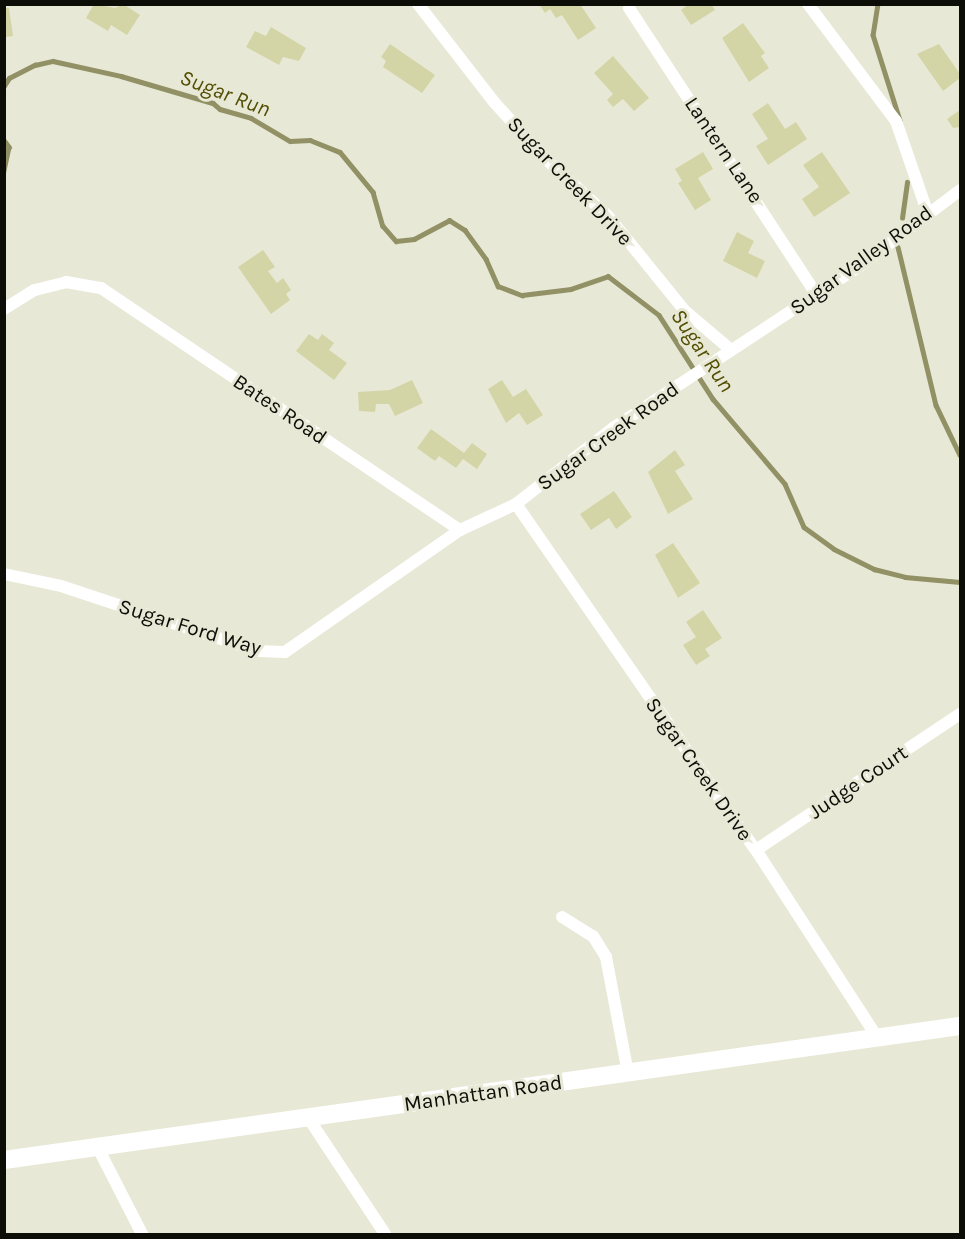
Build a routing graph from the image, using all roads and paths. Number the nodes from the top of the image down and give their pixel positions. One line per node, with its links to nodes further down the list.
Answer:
1 (418, 4): 8 (street, Sugar Creek Drive)
2 (808, 4): 5 (street)
3 (629, 8): 6 (street, Lantern Lane)
4 (960, 190): 5 (street, Sugar Valley Road)
5 (927, 211): 6 (street, Sugar Valley Road)
6 (816, 294): 8 (street, Sugar Valley Road)
7 (4, 309): 10 (street, Bates Road)
8 (731, 350): 9 (street, Sugar Creek Road)
9 (516, 504): 10 (street, Sugar Ford Way); 13 (street, Sugar Creek Drive)
10 (460, 530): 11 (street, Sugar Ford Way)
11 (4, 574)
12 (960, 714): 13 (street, Judge Court)
13 (756, 850): 16 (street, Sugar Creek Drive)
14 (562, 917): 17 (street)
15 (960, 1026): 16 (main road, Manhattan Road)
16 (877, 1037): 17 (main road, Manhattan Road)
17 (628, 1073): 18 (main road, Manhattan Road)
18 (309, 1119): 19 (main road, Manhattan Road); 22 (street)
19 (98, 1148): 20 (main road, Manhattan Road); 21 (street)
20 (4, 1160)
21 (142, 1234)
22 (385, 1234)

